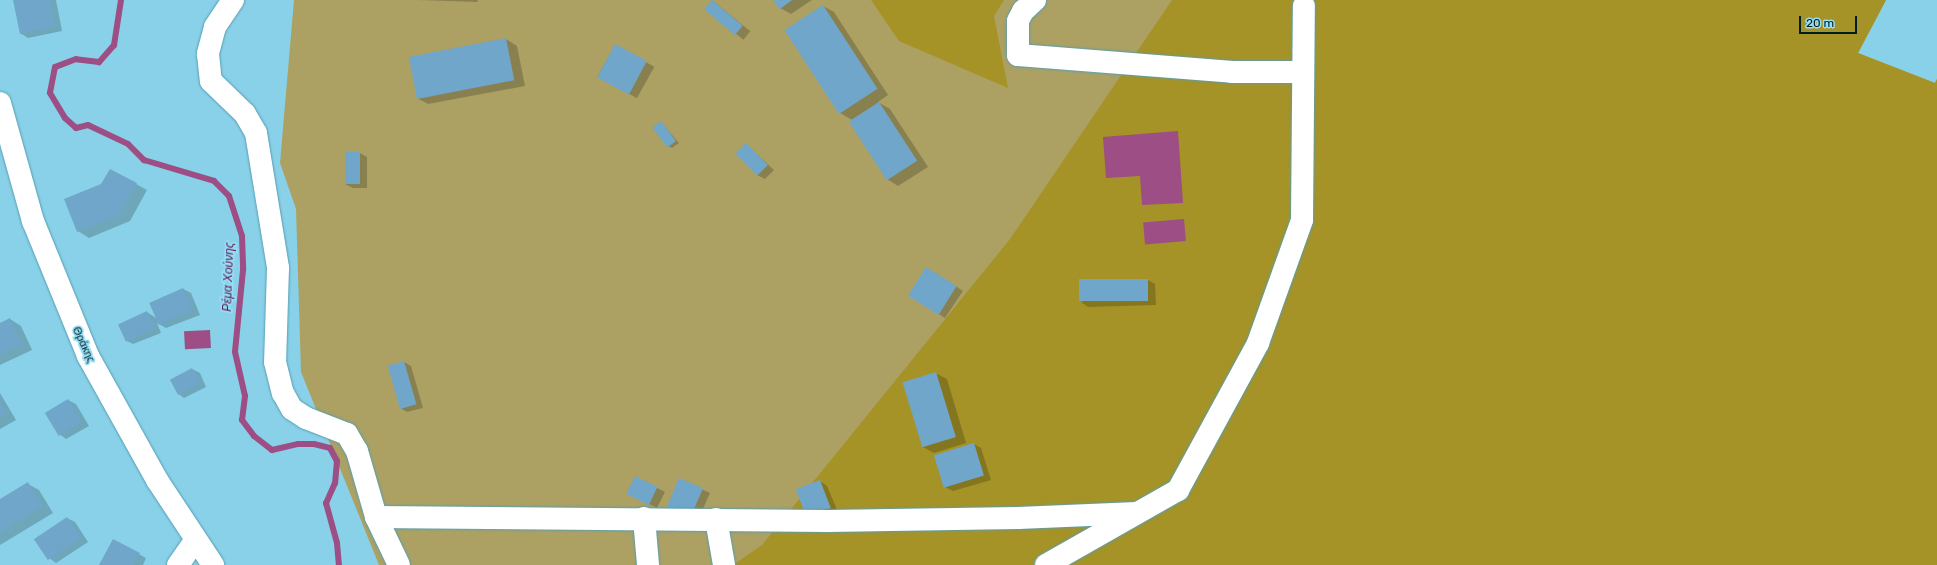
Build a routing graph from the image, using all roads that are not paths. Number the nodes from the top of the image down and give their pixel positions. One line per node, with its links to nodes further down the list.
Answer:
1 (233, 0): 7 (street)
2 (1035, 0): 4 (street)
3 (1304, 6): 4 (street)
4 (1303, 72): 6 (street)
5 (0, 103): 10 (street, Θράκης)
6 (1137, 513): 9 (street); 16 (street)
7 (376, 517): 8 (street); 13 (street)
8 (644, 518): 9 (street); 14 (street)
9 (716, 519): 15 (street)
10 (195, 541): 11 (street); 12 (street, Θράκης)
11 (178, 565)
12 (213, 565)
13 (400, 565)
14 (648, 565)
15 (724, 565)
16 (1046, 565)

